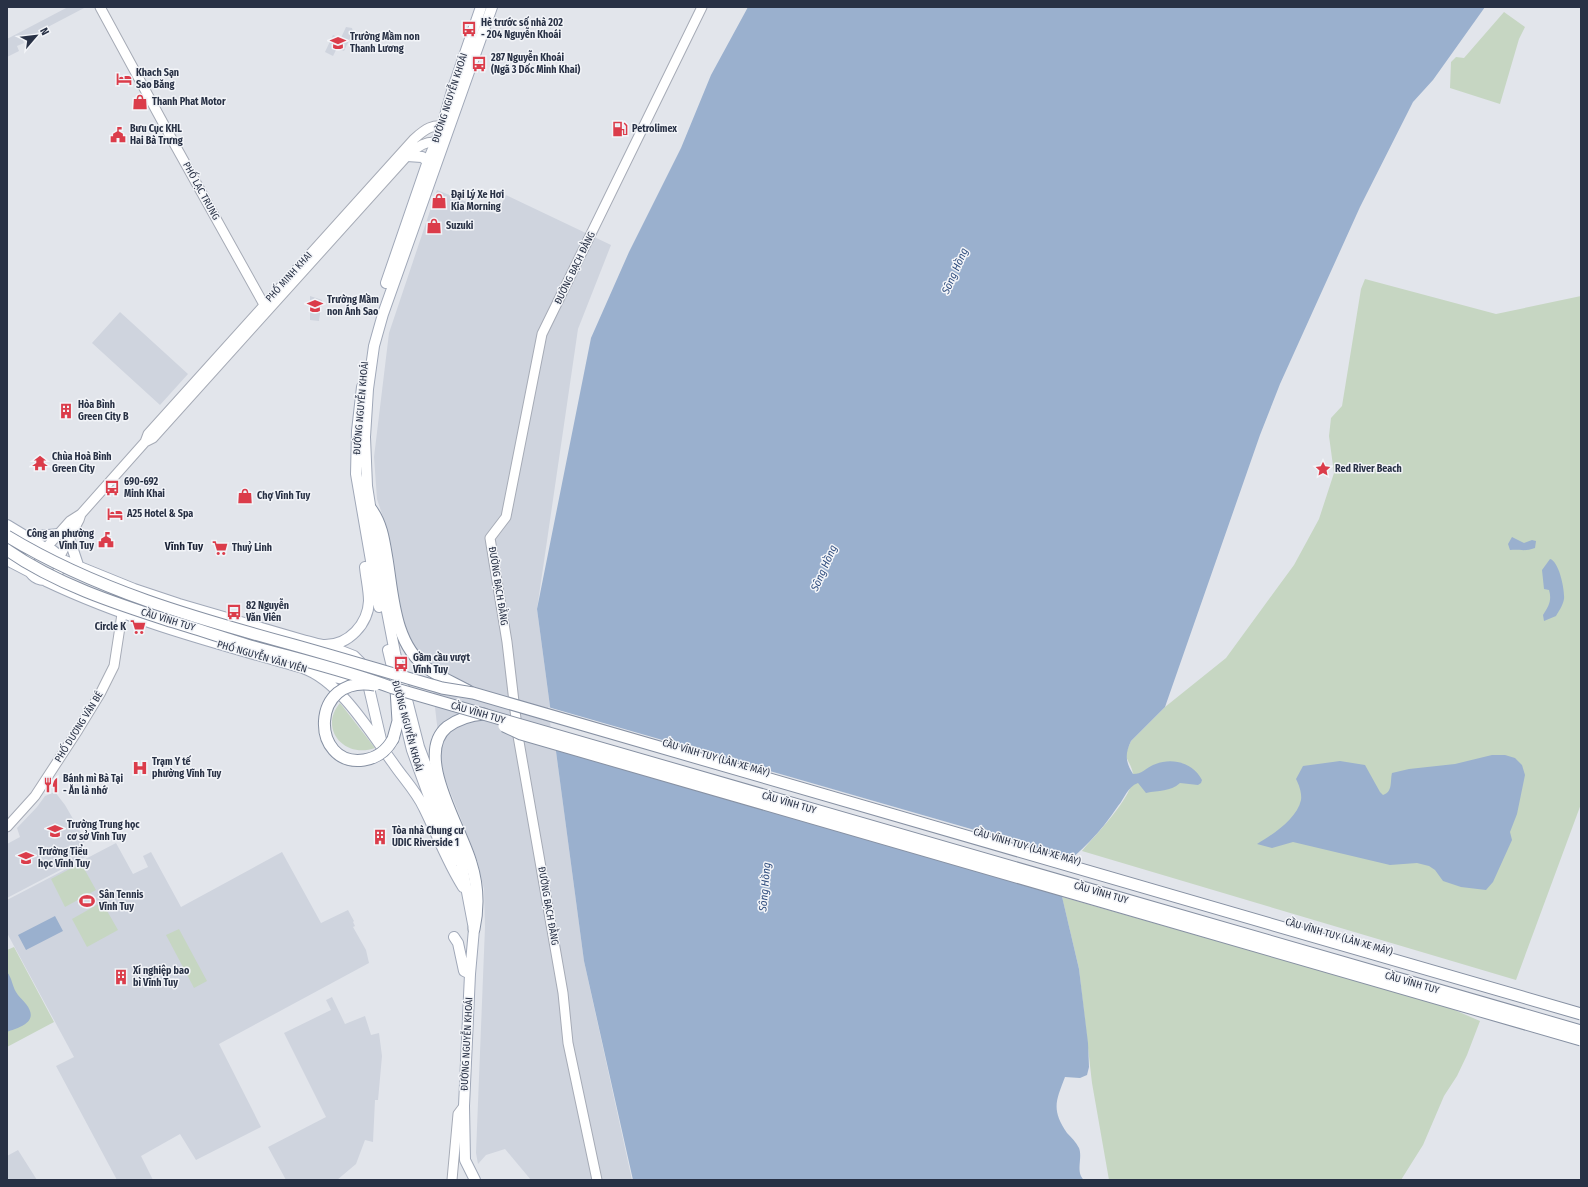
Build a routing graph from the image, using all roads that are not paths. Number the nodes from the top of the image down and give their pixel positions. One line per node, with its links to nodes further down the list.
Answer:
1 (100, 7): 9 (street, PHỐ LẠC TRUNG)
2 (481, 7): 5 (main road, ĐƯỜNG NGUYỄN KHOÁI)
3 (492, 7): 5 (main road, ĐƯỜNG NGUYỄN KHOÁI)
4 (702, 7): 49 (street, ĐƯỜNG BẠCH ĐẰNG)
5 (446, 126): 6 (main road, ĐƯỜNG NGUYỄN KHOÁI); 9 (street, PHỐ MINH KHAI)
6 (440, 143): 7 (street, PHỐ MINH KHAI); 8 (main road, ĐƯỜNG NGUYỄN KHOÁI); 11 (main road, ĐƯỜNG NGUYỄN KHOÁI)
7 (407, 156): 8 (main road); 9 (street, PHỐ MINH KHAI)
8 (428, 161): 10 (main road, ĐƯỜNG NGUYỄN KHOÁI)
9 (266, 308): 12 (street, PHỐ MINH KHAI)
10 (359, 499): 30 (main road); 33 (main road, ĐƯỜNG NGUYỄN KHOÁI)
11 (371, 509): 34 (highway); 38 (main road, ĐƯỜNG NGUYỄN KHOÁI)
12 (81, 514): 14 (street, PHỐ MINH KHAI); 17 (street, PHỐ MINH KHAI)
13 (7, 525): 16 (main road)
14 (59, 534): 16 (main road); 18 (street, PHỐ MINH KHAI)
15 (7, 536): 34 (highway, CẦU VĨNH TUY, bridge)
16 (27, 537): 18 (main road)
17 (69, 538): 20 (street, PHỐ MINH KHAI); 22 (main road)
18 (45, 548): 20 (main road); 23 (main road)
19 (7, 550): 33 (highway, CẦU VĨNH TUY, bridge)
20 (59, 559): 22 (main road); 24 (main road)
21 (7, 560): 23 (main road)
22 (78, 566): 25 (main road)
23 (30, 572): 24 (main road)
24 (46, 581): 26 (main road, PHỐ NGUYỄN VĂN VIÊN)
25 (196, 609): 27 (main road); 28 (main road)
26 (122, 614): 28 (main road, PHỐ NGUYỄN VĂN VIÊN); 37 (street, PHỐ DƯƠNG VĂN BÉ)
27 (218, 616): 29 (main road); 30 (main road)
28 (190, 636): 29 (main road, PHỐ NGUYỄN VĂN VIÊN)
29 (213, 643): 31 (main road, PHỐ NGUYỄN VĂN VIÊN)
30 (325, 645): 32 (main road)
31 (315, 672): 32 (main road); 36 (main road, PHỐ NGUYỄN VĂN VIÊN)
32 (364, 676): 36 (main road)
33 (395, 689): 33 (highway, bridge); 35 (highway, CẦU VĨNH TUY, bridge); 38 (main road, ĐƯỜNG NGUYỄN KHOÁI)
34 (473, 693): 42 (highway, CẦU VĨNH TUY (LÀN XE MÁY), bridge); 43 (highway, CẦU VĨNH TUY, bridge)
35 (487, 714): 39 (highway, bridge); 44 (highway, CẦU VĨNH TUY, bridge); 45 (highway, bridge)
36 (382, 746): 38 (main road, PHỐ NGUYỄN VĂN VIÊN)
37 (7, 826)
38 (466, 887): 39 (main road, ĐƯỜNG NGUYỄN KHOÁI)
39 (474, 929): 41 (main road, ĐƯỜNG NGUYỄN KHOÁI)
40 (454, 937): 41 (main road)
41 (470, 974): 46 (main road, ĐƯỜNG NGUYỄN KHOÁI)
42 (1581, 1006)
43 (1581, 1014)
44 (1581, 1031)
45 (1581, 1040)
46 (464, 1106): 47 (street); 48 (main road, ĐƯỜNG NGUYỄN KHOÁI)
47 (452, 1180)
48 (475, 1180)
49 (597, 1180)

